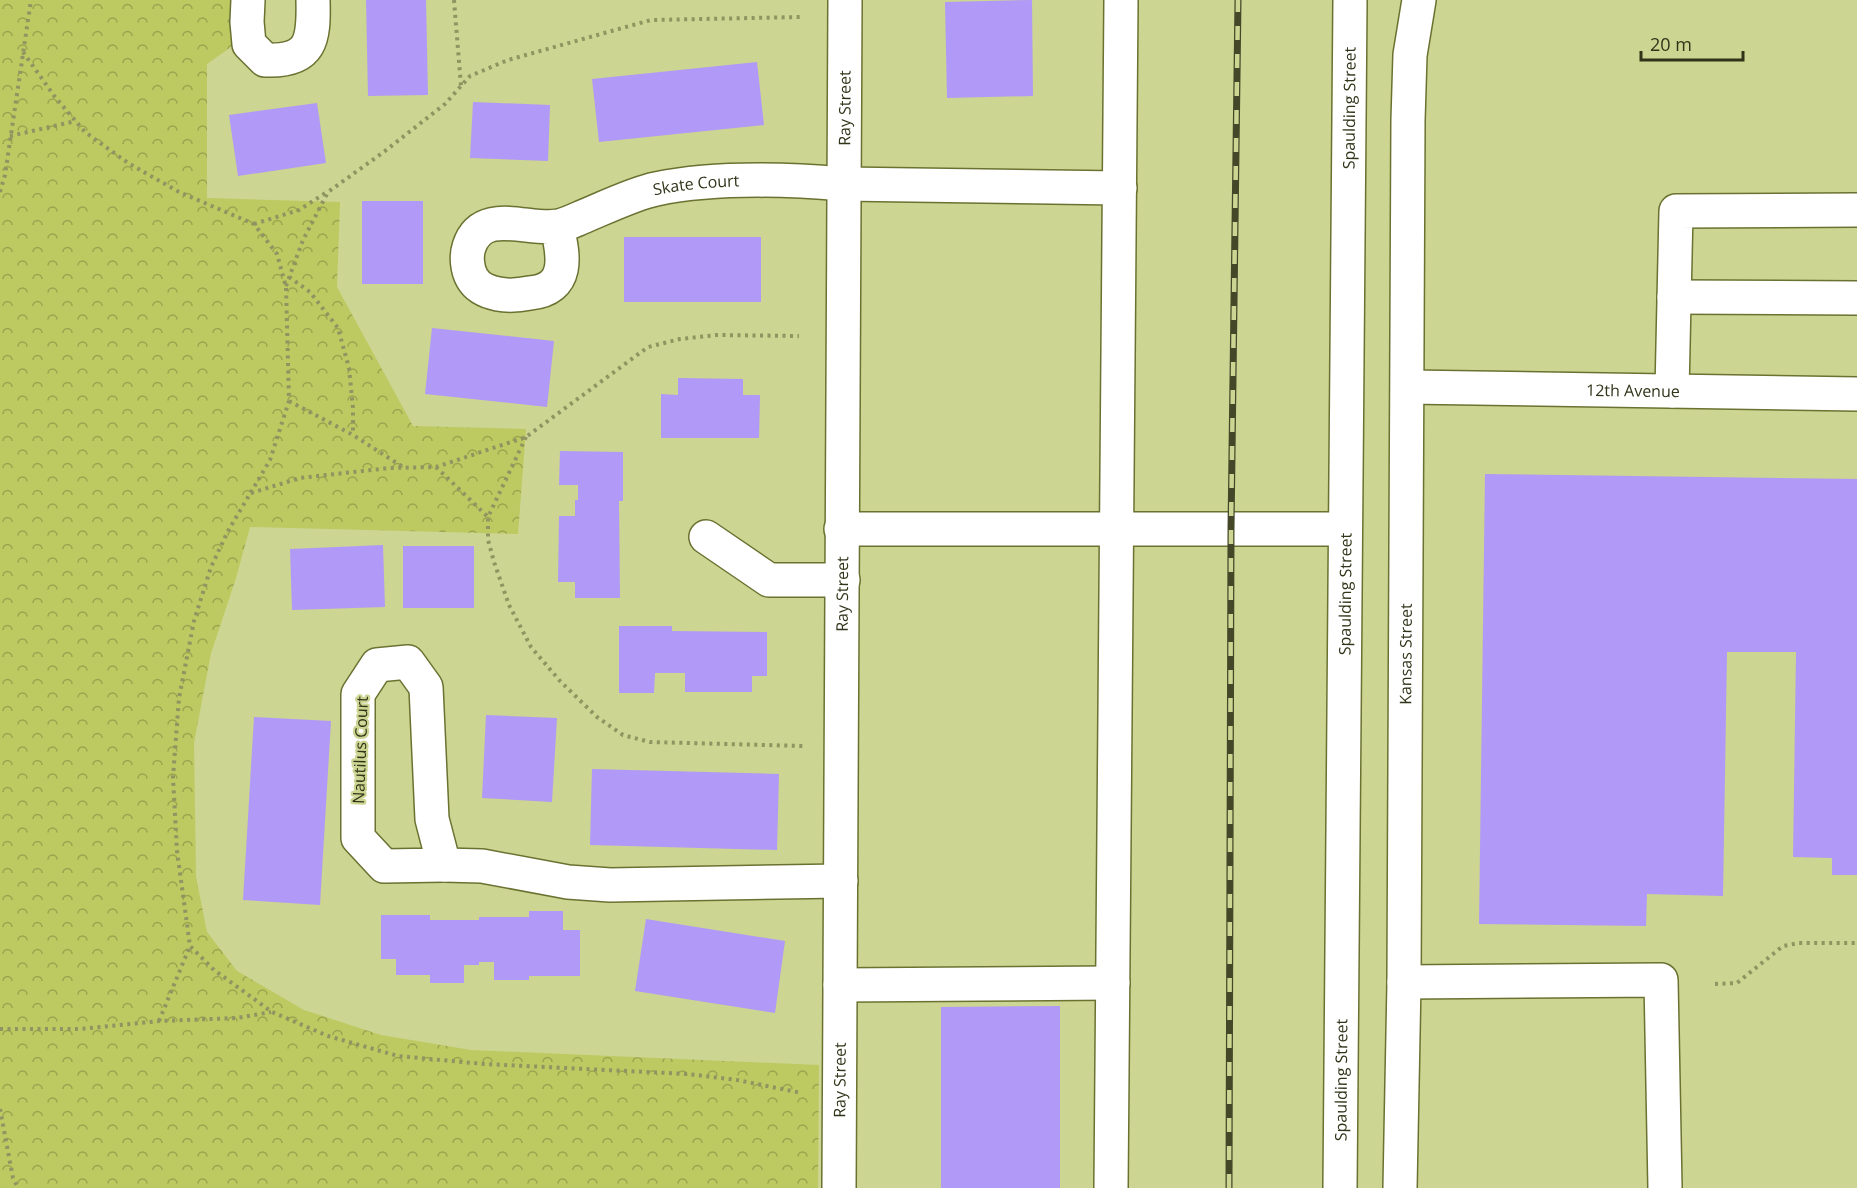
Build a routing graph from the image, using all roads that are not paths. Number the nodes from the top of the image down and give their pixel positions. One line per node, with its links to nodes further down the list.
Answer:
1 (248, 0): 2 (street)
2 (313, 0)
3 (846, 0): 7 (street, Ray Street)
4 (1121, 0): 8 (street)
5 (1350, 0): 18 (street, Spaulding Street)
6 (1419, 0): 13 (street, Kansas Street)
7 (843, 184): 8 (street, Skate Court); 10 (street, Skate Court); 16 (street, Ray Street)
8 (1120, 188): 17 (street)
9 (1857, 210): 11 (street)
10 (557, 227)
11 (1674, 297): 12 (street); 14 (street)
12 (1857, 298)
13 (1408, 387): 14 (street, 12th Avenue); 23 (street, Kansas Street)
14 (1672, 391): 15 (street, 12th Avenue)
15 (1857, 394)
16 (841, 529): 17 (street); 20 (street, Ray Street)
17 (1117, 529): 18 (street); 24 (street)
18 (1345, 529): 28 (street, Spaulding Street)
19 (706, 537): 20 (street)
20 (843, 580): 22 (street, Ray Street)
21 (444, 865): 21 (street, Nautilus Court); 22 (street, Nautilus Court)
22 (841, 881): 25 (street, Ray Street)
23 (1404, 982): 29 (street, Kansas Street); 30 (street)
24 (1113, 983): 25 (street); 27 (street)
25 (840, 985): 26 (street, Ray Street)
26 (839, 1188)
27 (1111, 1188)
28 (1340, 1188)
29 (1400, 1188)
30 (1665, 1188)

